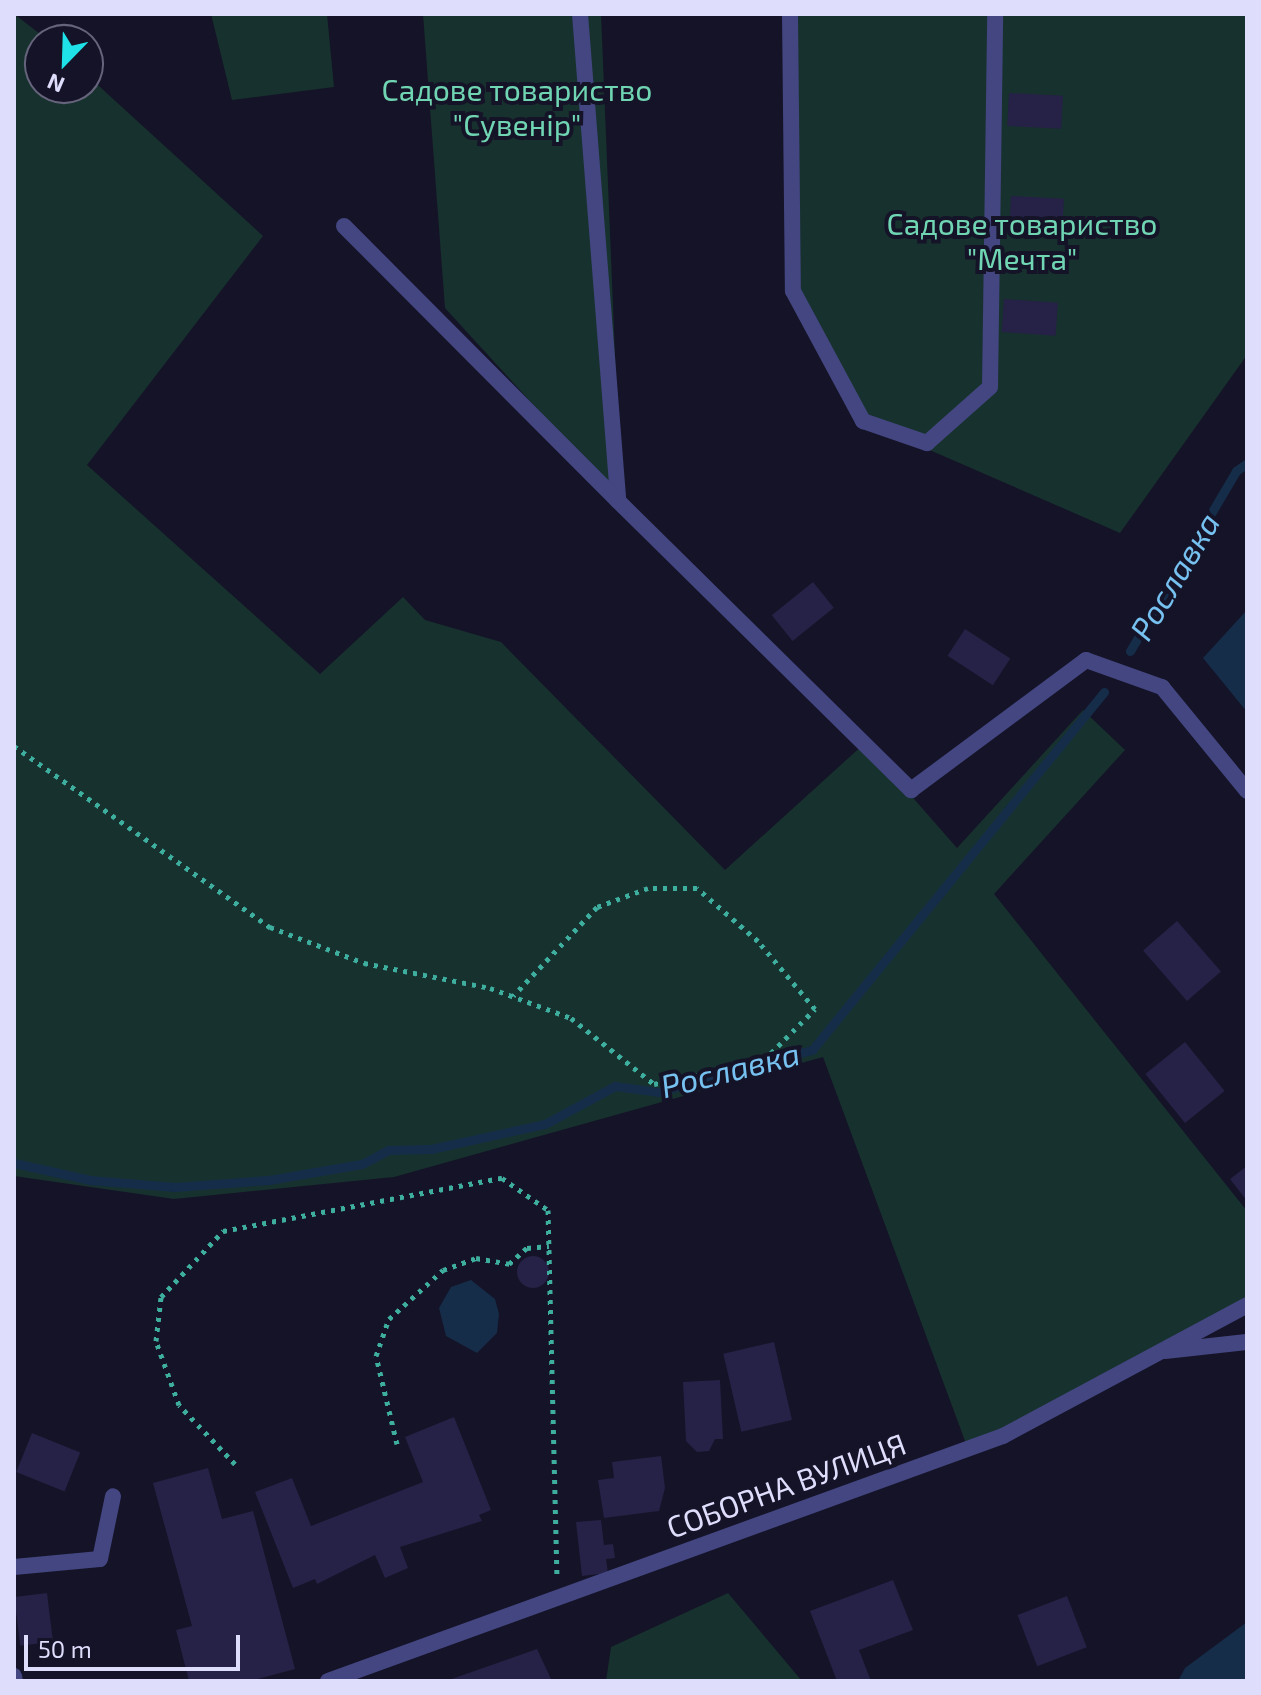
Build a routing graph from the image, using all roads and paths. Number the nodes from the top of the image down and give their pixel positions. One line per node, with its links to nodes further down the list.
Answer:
1 (580, 14): 5 (street)
2 (790, 14): 3 (street)
3 (995, 14)
4 (344, 226): 5 (street)
5 (618, 501): 7 (street)
6 (14, 746): 8 (path)
7 (1247, 791)
8 (513, 996): 8 (path)
9 (549, 1246): 13 (path); 14 (path); 17 (path)
10 (1247, 1305): 12 (street, СОБОРНА ВУЛИЦЯ)
11 (1247, 1342): 12 (street)
12 (1165, 1351): 17 (street, СОБОРНА ВУЛИЦЯ)
13 (397, 1444)
14 (235, 1464)
15 (113, 1496): 16 (street)
16 (14, 1567)
17 (557, 1599): 18 (street, СОБОРНА ВУЛИЦЯ)
18 (328, 1681)

